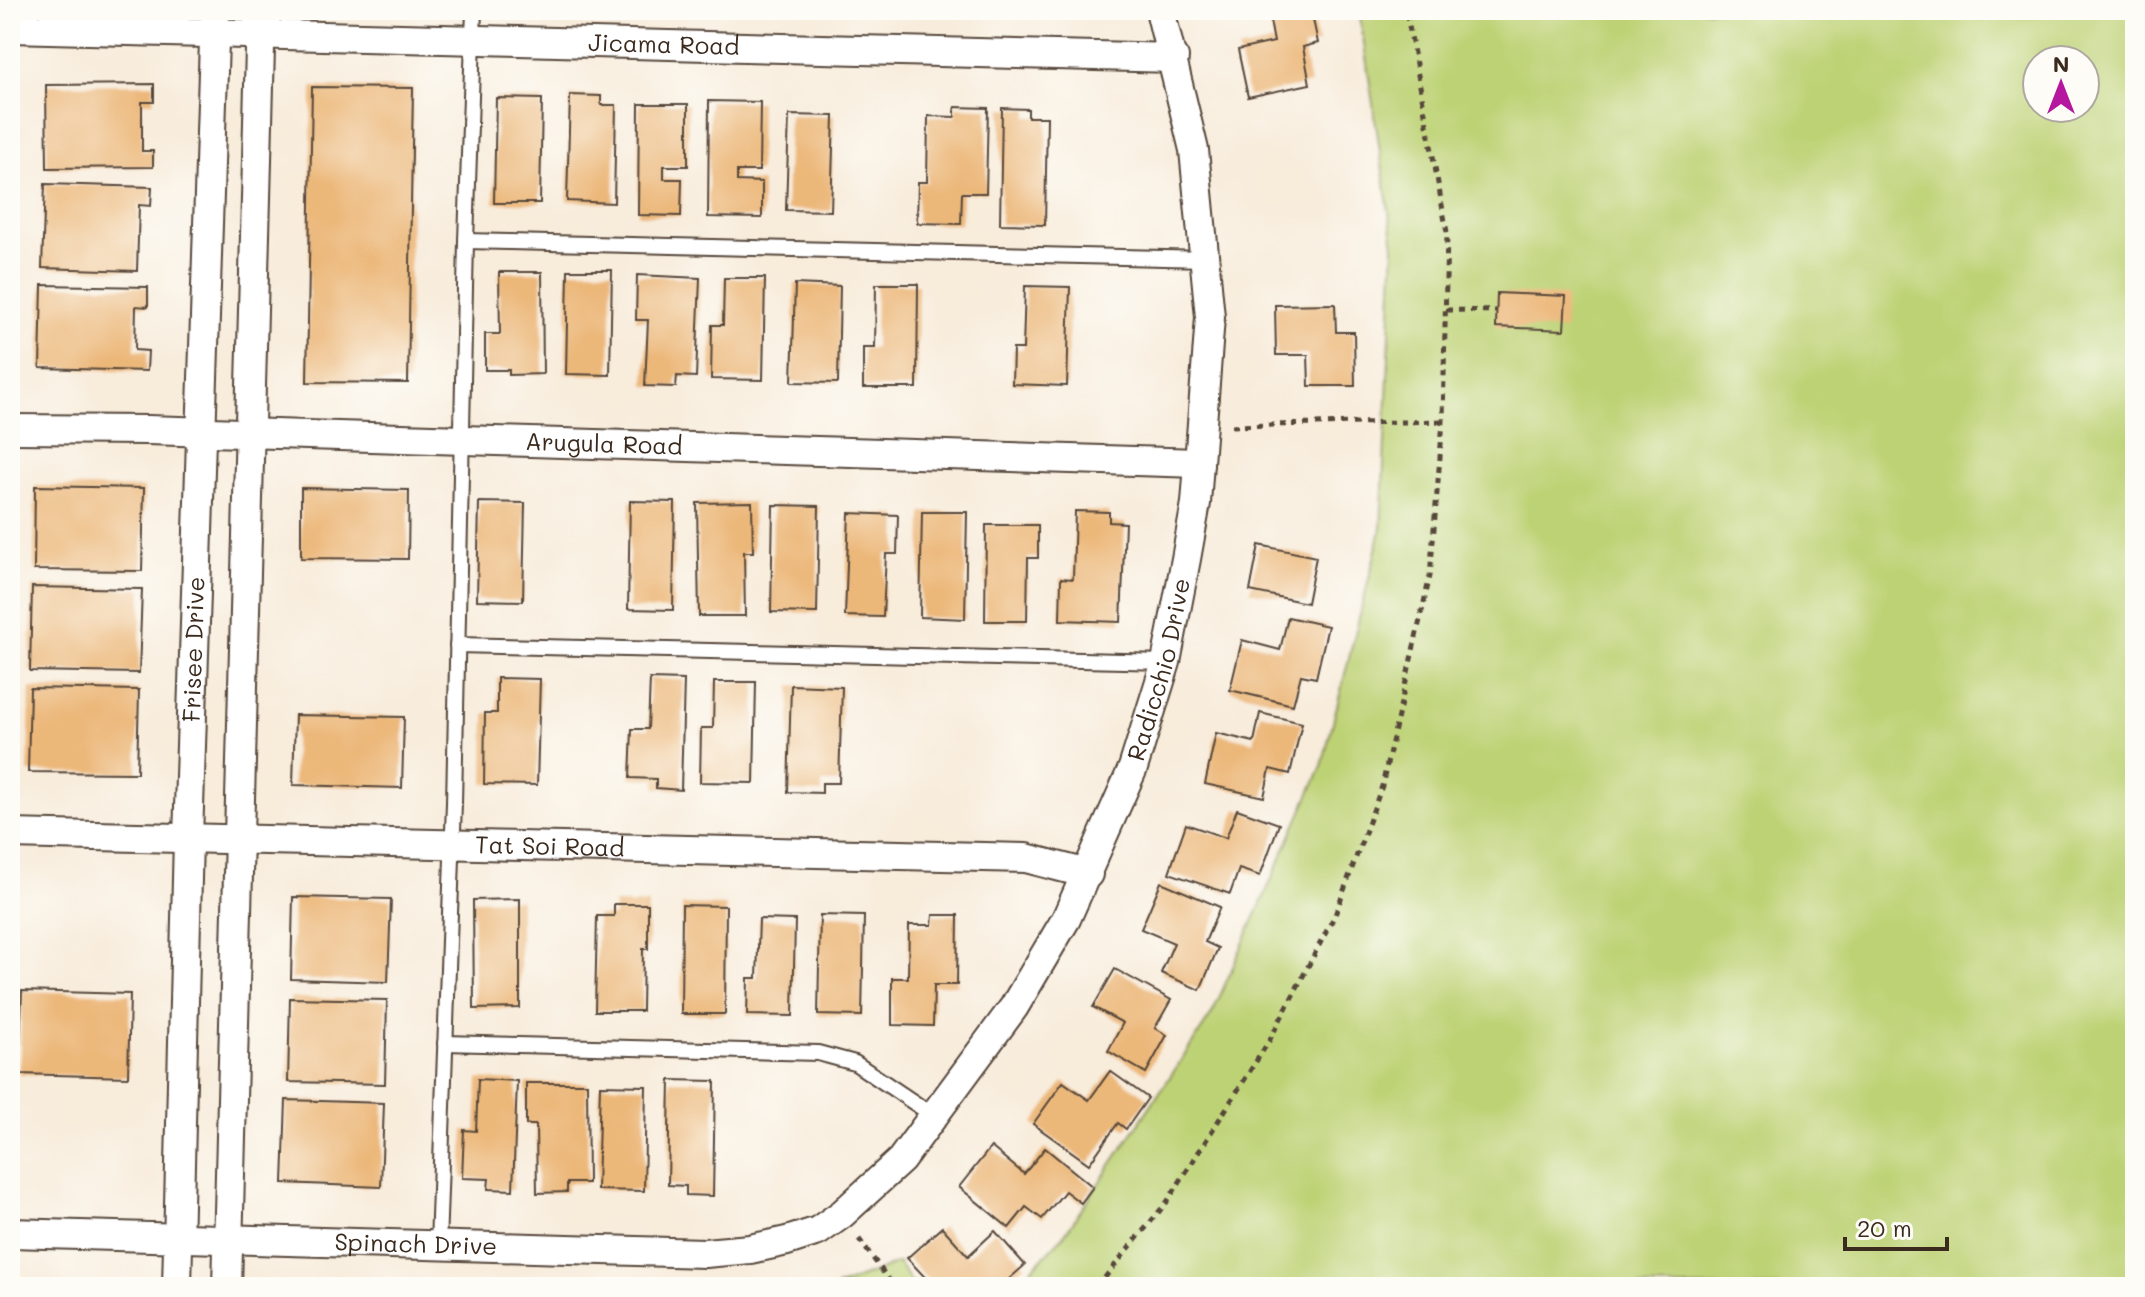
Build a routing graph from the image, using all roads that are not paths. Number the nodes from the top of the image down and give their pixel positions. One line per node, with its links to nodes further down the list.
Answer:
1 (474, 10): 6 (lane)
2 (1160, 10): 7 (street, Radicchio Drive)
3 (215, 21): 4 (street, Jicama Road); 5 (street, Jicama Road); 11 (street, Frisee Drive)
4 (261, 22): 6 (street, Jicama Road); 12 (street, Frisee Drive)
5 (10, 28)
6 (474, 38): 7 (street, Jicama Road); 8 (lane)
7 (1174, 58): 9 (street, Radicchio Drive)
8 (466, 241): 9 (lane); 13 (lane)
9 (1206, 259): 14 (street, Radicchio Drive)
10 (10, 429): 11 (street, Arugula Road)
11 (202, 433): 12 (street, Arugula Road); 18 (street, Frisee Drive)
12 (251, 434): 13 (street, Arugula Road); 19 (street, Frisee Drive)
13 (463, 440): 14 (street, Arugula Road); 15 (lane)
14 (1199, 463): 16 (street, Radicchio Drive)
15 (457, 645): 16 (lane); 20 (lane)
16 (1166, 662): 21 (street, Radicchio Drive)
17 (10, 834): 18 (street, Tat Soi Road)
18 (188, 838): 19 (street, Tat Soi Road); 26 (street, Frisee Drive)
19 (241, 838): 20 (street, Tat Soi Road); 27 (street, Frisee Drive)
20 (452, 844): 21 (street, Tat Soi Road); 22 (lane)
21 (1088, 874): 23 (street, Radicchio Drive)
22 (445, 1043): 23 (lane); 28 (lane)
23 (934, 1116): 24 (street, Radicchio Drive)
24 (818, 1231): 28 (street, Spinach Drive)
25 (10, 1233): 26 (street, Spinach Drive)
26 (179, 1237): 27 (street, Spinach Drive); 29 (street, Frisee Drive)
27 (228, 1239): 28 (street, Spinach Drive); 30 (street, Frisee Drive)
28 (438, 1245)
29 (177, 1287)
30 (227, 1287)

